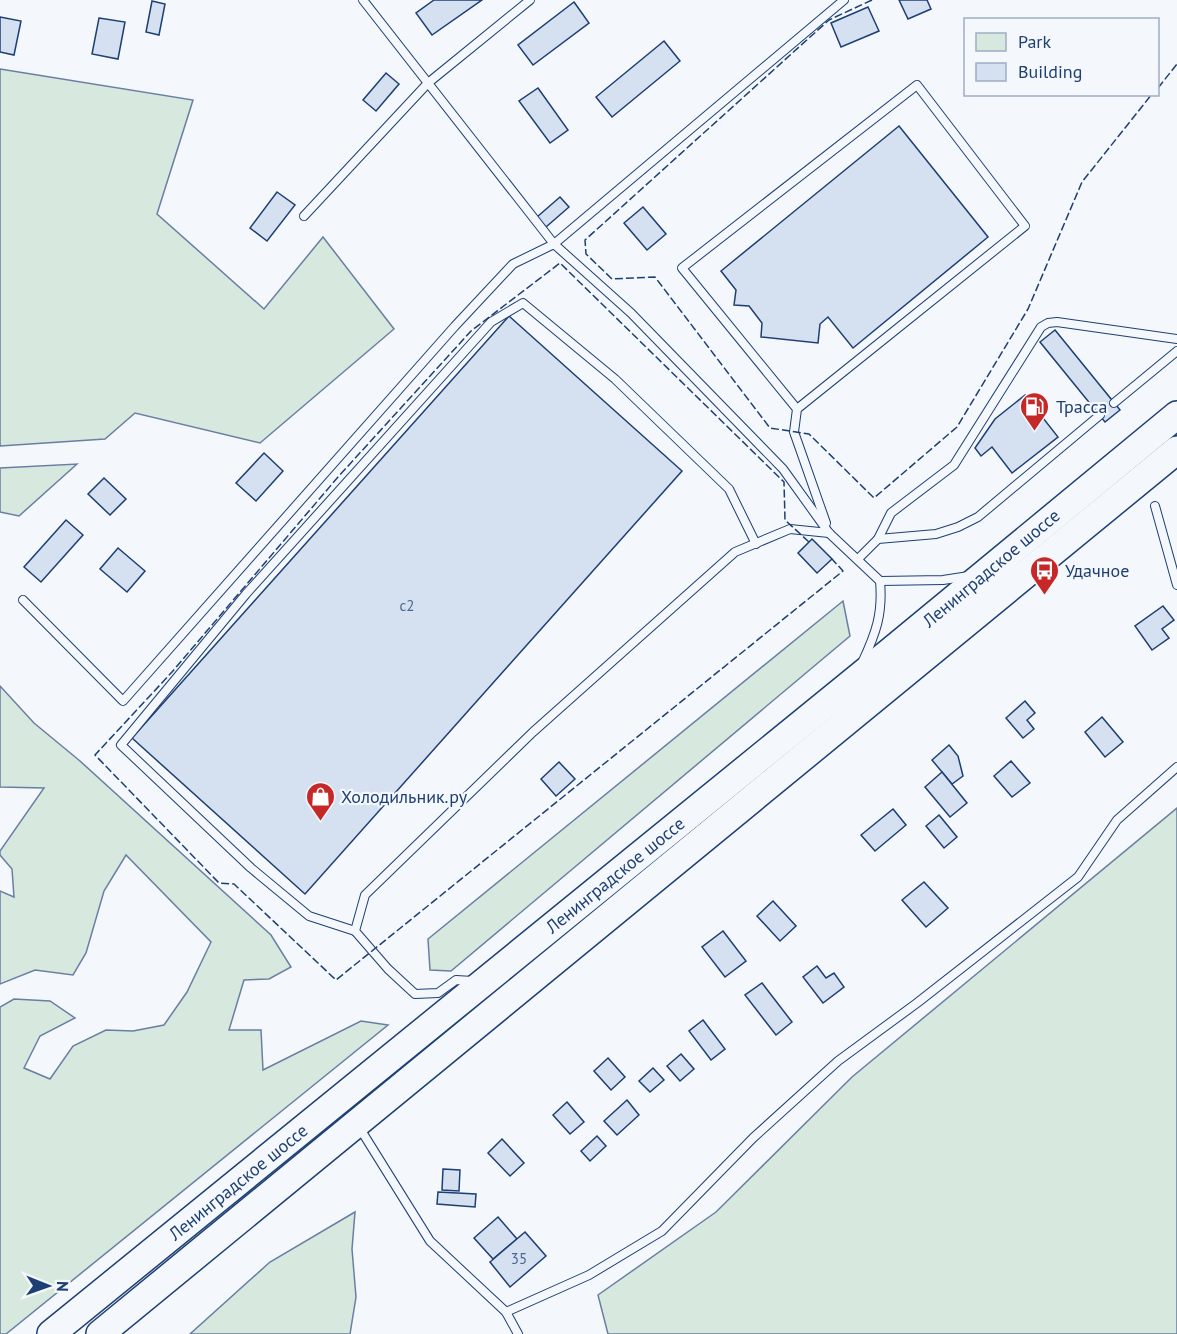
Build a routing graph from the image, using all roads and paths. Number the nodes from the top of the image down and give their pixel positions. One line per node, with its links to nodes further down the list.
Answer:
1 (363, 0): 4 (lane)
2 (530, 0): 4 (lane)
3 (844, 0): 6 (lane)
4 (428, 83): 5 (lane); 6 (lane)
5 (304, 216)
6 (554, 244): 15 (lane); 22 (lane)
7 (1177, 339): 16 (lane)
8 (1177, 351): 9 (lane)
9 (1114, 403)
10 (797, 409): 10 (lane); 15 (lane)
11 (1100, 415): 16 (lane)
12 (1177, 415): 19 (highway, Ленинградское шоссе)
13 (1177, 450): 27 (highway, Ленинградское шоссе)
14 (1155, 506): 21 (lane)
15 (830, 533): 17 (lane); 18 (lane)
16 (878, 539): 18 (lane)
17 (756, 543): 25 (lane); 25 (lane)
18 (858, 559): 20 (lane)
19 (986, 573): 20 (lane); 23 (highway, Ленинградское шоссе)
20 (880, 581): 23 (lane)
21 (1177, 585)
22 (23, 600)
23 (852, 683): 26 (highway, Ленинградское шоссе)
24 (1177, 767): 28 (lane)
25 (355, 931): 26 (lane)
26 (484, 982): 29 (highway, Ленинградское шоссе)
27 (356, 1123): 28 (lane); 30 (highway, Ленинградское шоссе)
28 (506, 1312): 31 (lane)
29 (51, 1334)
30 (100, 1334)
31 (518, 1334)

